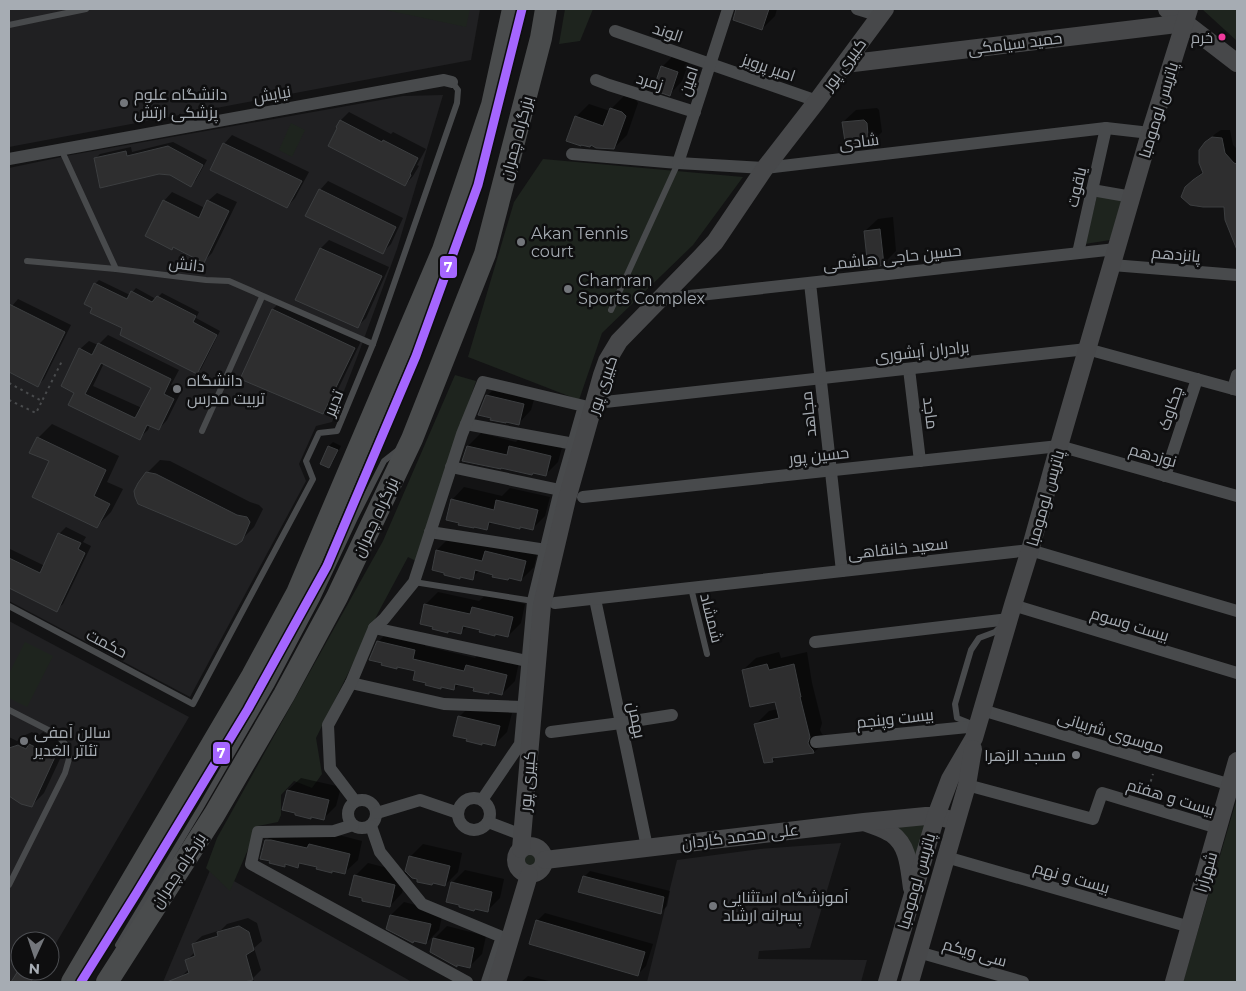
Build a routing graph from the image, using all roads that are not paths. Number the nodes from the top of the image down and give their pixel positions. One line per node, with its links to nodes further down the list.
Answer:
1 (86, 9): 9 (lane)
2 (513, 9): 105 (highway, بزرگراه چمران)
3 (546, 9): 104 (highway, بزرگراه چمران)
4 (728, 9): 12 (street, امین)
5 (857, 9): 7 (street)
6 (1167, 9): 8 (street)
7 (882, 12): 13 (street, کبیری پور)
8 (1187, 16): 11 (street); 13 (street, حمید سیامکی); 19 (street, پاتریس لومومبا)
9 (9, 25)
10 (615, 30): 12 (street, الوند)
11 (1237, 63)
12 (710, 64): 16 (street, امیر پرویز); 17 (street, امین)
13 (845, 64): 16 (street, کبیری پور)
14 (596, 80): 17 (street, زمرد)
15 (452, 82): 20 (street, نیایش); 36 (lane, تدبیر)
16 (817, 101): 24 (street, کبیری پور)
17 (695, 112): 23 (street, امین)
18 (1106, 128): 19 (street, شادی); 24 (street, شادی); 25 (street, یاقوت)
19 (1150, 133): 26 (street, پاتریس لومومبا)
20 (61, 149): 22 (street, نیایش); 30 (lane)
21 (572, 154): 23 (street, شادی)
22 (9, 159)
23 (678, 163): 24 (street, شادی); 35 (lane)
24 (765, 168): 95 (street, کبیری پور)
25 (1092, 190): 26 (street); 27 (street, یاقوت)
26 (1132, 197): 28 (street, پاتریس لومومبا)
27 (1078, 253): 28 (street, حسین حاجی هاشمی); 32 (street, حسین حاجی هاشمی)
28 (1114, 257): 31 (street, پانزدهم); 37 (street, پاتریس لومومبا)
29 (27, 261): 30 (lane, دانش)
30 (116, 269): 33 (lane, دانش)
31 (1237, 275)
32 (810, 283): 34 (street, حسین حاجی هاشمی); 40 (street, مجاهد)
33 (262, 297): 36 (lane, دانش); 45 (lane)
34 (672, 298)
35 (611, 310)
36 (373, 344): 73 (lane, تدبیر)
37 (1088, 349): 38 (street, برادران آبشوری); 41 (street, برادران آبشوری); 47 (street, پاتریس لومومبا)
38 (908, 369): 40 (street, برادران آبشوری); 48 (street, ماجد)
39 (1237, 375): 42 (street)
40 (820, 378): 43 (street, برادران آبشوری); 50 (street, مجاهد)
41 (1197, 379): 42 (street, برادران آبشوری); 51 (street, چکاوک)
42 (1235, 389)
43 (605, 402)
44 (466, 424): 46 (street); 46 (street); 49 (street)
45 (202, 431)
46 (574, 444): 52 (street)
47 (1059, 446): 48 (street, حسین پور); 51 (street, نوزدهم); 57 (street, پاتریس لومومبا)
48 (920, 461): 50 (street, حسین پور)
49 (451, 467): 52 (street); 55 (street)
50 (831, 470): 54 (street, حسین پور); 58 (street, مجاهد)
51 (1165, 476): 53 (street, نوزدهم)
52 (560, 490): 56 (street)
53 (1237, 496)
54 (582, 497)
55 (430, 532): 56 (street); 59 (street)
56 (546, 550): 62 (street)
57 (1030, 550): 58 (street, سعید خانقاهی); 65 (street, سعید خانقاهی); 66 (street, پاتریس لومومبا)
58 (842, 571): 60 (street, سعید خانقاهی)
59 (414, 582): 62 (lane); 67 (street)
60 (691, 588): 61 (street, سعید خانقاهی); 69 (lane, شمشاد)
61 (595, 599): 63 (street, سعید خانقاهی); 77 (street, بهمن)
62 (533, 601): 70 (street)
63 (555, 603)
64 (9, 606): 73 (lane, حکمت)
65 (1237, 611)
66 (1011, 612): 68 (street, بیست وسوم); 71 (street, بیست وسوم); 78 (street, پاتریس لومومبا); 78 (lane)
67 (374, 628): 70 (street); 72 (street)
68 (815, 642)
69 (707, 654)
70 (527, 661): 74 (street)
71 (1237, 673)
72 (351, 682): 74 (street); 85 (street)
73 (192, 704)
74 (523, 707): 84 (street)
75 (9, 710): 100 (lane)
76 (672, 715): 77 (street)
77 (621, 723): 79 (street); 96 (street, بهمن)
78 (978, 724): 80 (street, بیست وپنجم); 82 (street, پاتریس لومومبا); 83 (street, موسوی شربیانی); 88 (street, پاتریس لومومبا)
79 (551, 732)
80 (816, 742)
81 (1237, 761): 83 (street, شهرآرا)
82 (967, 785): 89 (street, پاتریس لومومبا); 94 (street, بیست و هفتم)
83 (1230, 785): 94 (street, شهرآرا)
84 (482, 800): 87 (street); 90 (street)
85 (355, 801): 86 (street); 92 (street)
86 (377, 813): 87 (street); 93 (street)
87 (458, 813): 90 (street)
88 (936, 816): 89 (street, علی محمد کاردان); 91 (street, علی محمد کاردان); 101 (street, پاتریس لومومبا)
89 (956, 821): 97 (street, پاتریس لومومبا)
90 (488, 822): 95 (street)
91 (864, 822): 96 (street, علی محمد کاردان); 101 (street)
92 (353, 825): 93 (street); 108 (street)
93 (371, 826): 109 (street)
94 (1218, 828): 102 (street, شهرآرا)
95 (521, 842): 98 (street); 99 (street)
96 (647, 847): 98 (street, علی محمد کاردان)
97 (946, 857): 102 (street, بیست و نهم); 103 (street, پاتریس لومومبا)
98 (544, 860): 99 (street)
99 (529, 875): 110 (street)
100 (9, 885)
101 (913, 892): 106 (street, پاتریس لومومبا)
102 (1190, 927): 113 (street, شهرآرا)
103 (918, 952): 111 (street, پاتریس لومومبا); 112 (street, سی ویکم)
104 (116, 965): 107 (highway, بزرگراه چمران)
105 (72, 978)
106 (887, 980): 111 (street)
107 (107, 982)
108 (467, 982)
109 (487, 982)
110 (497, 982)
111 (909, 982)
112 (1023, 982)
113 (1174, 982)

